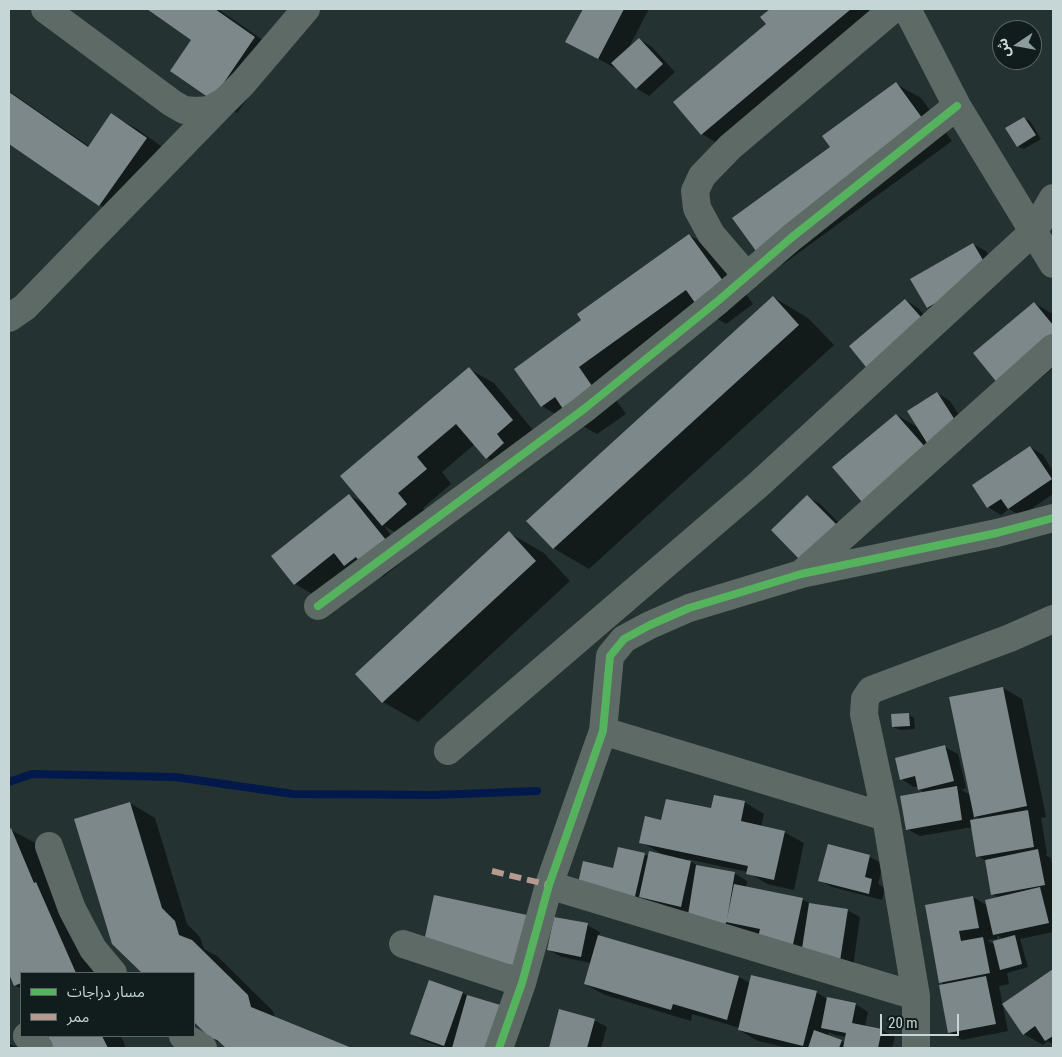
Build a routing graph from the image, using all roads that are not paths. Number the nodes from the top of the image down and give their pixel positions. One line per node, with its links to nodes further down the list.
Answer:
1 (45, 9): 5 (street)
2 (306, 9): 5 (street)
3 (894, 9): 10 (street)
4 (907, 9): 6 (street)
5 (225, 101): 11 (street)
6 (957, 106): 8 (street); 10 (street)
7 (1053, 198): 8 (street)
8 (1034, 232): 9 (street); 17 (street)
9 (1053, 264)
10 (748, 276): 15 (street)
11 (9, 318)
12 (1053, 348): 14 (street)
13 (1053, 518): 14 (street)
14 (801, 574): 18 (street)
15 (318, 606)
16 (1052, 622): 21 (street)
17 (591, 629): 18 (street); 20 (street)
18 (610, 656): 19 (street)
19 (603, 731): 21 (street); 23 (street)
20 (448, 751)
21 (886, 818): 27 (street)
22 (49, 846): 25 (street)
23 (549, 885): 26 (street); 27 (street)
24 (403, 944): 26 (street)
25 (112, 972)
26 (522, 983): 34 (street)
27 (916, 996): 35 (street)
28 (9, 1022): 29 (street)
29 (20, 1029)
30 (28, 1037): 32 (street)
31 (185, 1037): 33 (street)
32 (38, 1048)
33 (203, 1048)
34 (499, 1048)
35 (916, 1048)

